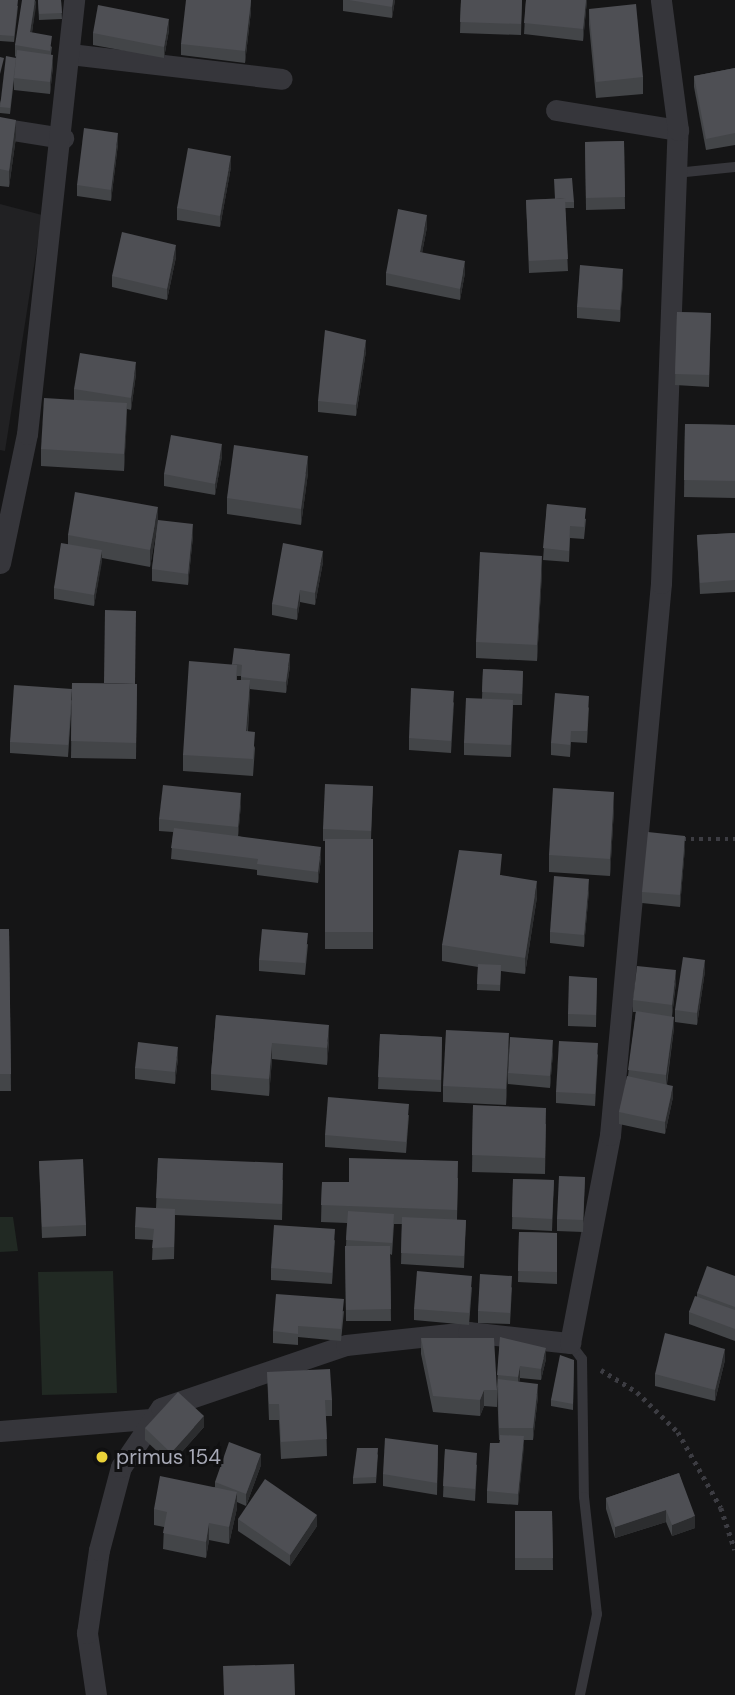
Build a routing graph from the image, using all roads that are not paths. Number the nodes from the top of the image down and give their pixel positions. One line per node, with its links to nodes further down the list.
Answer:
1 (74, 0): 3 (street)
2 (661, 0): 7 (street)
3 (70, 54): 4 (street); 8 (street)
4 (282, 79)
5 (556, 110): 7 (street)
6 (0, 128): 8 (street)
7 (677, 130): 10 (street)
8 (63, 138): 11 (street)
9 (735, 167): 10 (lane)
10 (676, 173): 12 (street)
11 (0, 564)
12 (576, 1351): 13 (street); 16 (lane)
13 (148, 1419): 14 (street); 15 (street)
14 (0, 1431)
15 (96, 1695)
16 (580, 1695)

